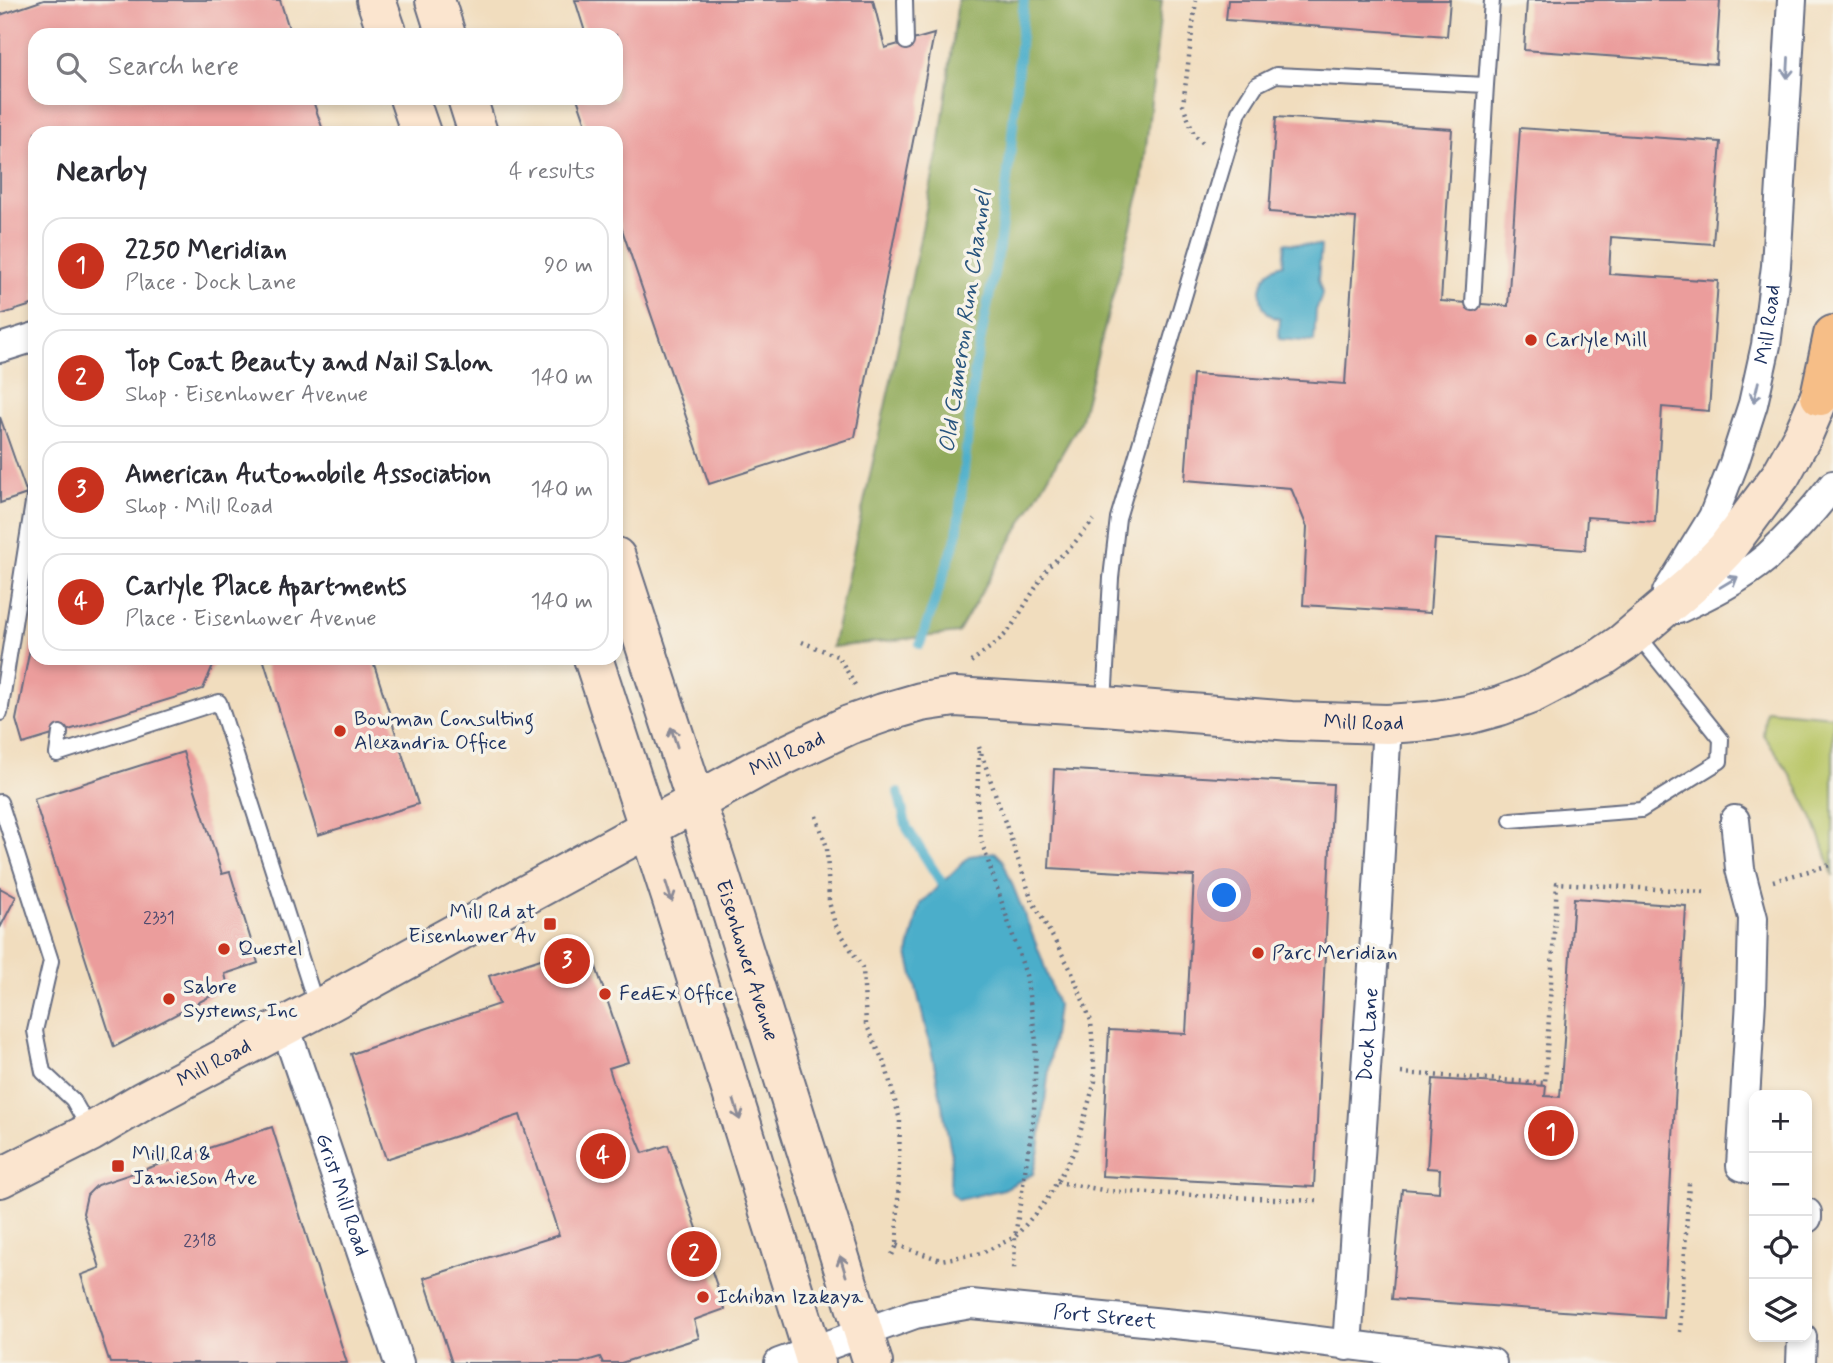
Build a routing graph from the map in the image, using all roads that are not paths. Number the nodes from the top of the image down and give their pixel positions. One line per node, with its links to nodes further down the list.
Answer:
1 (376, 0): 6 (main road)
2 (435, 0): 7 (main road)
3 (905, 0): 8 (lane)
4 (1493, 0): 9 (lane)
5 (1792, 0): 22 (street, Mill Road, one-way to 22)
6 (386, 28)
7 (444, 28)
8 (906, 42)
9 (1486, 85): 14 (lane); 24 (lane)
10 (412, 105): 12 (main road)
11 (469, 105): 13 (main road)
12 (419, 126)
13 (476, 126)
14 (1473, 303)
15 (1833, 335): 18 (highway)
16 (28, 339): 17 (street)
17 (0, 348)
18 (1826, 385): 22 (main road, Mill Road)
19 (1833, 485): 22 (street, Mill Road, one-way to 19)
20 (28, 535): 25 (lane)
21 (623, 579): 29 (main road, Eisenhower Avenue, one-way to 21)
22 (1642, 628): 26 (main road, Mill Road); 30 (lane)
23 (595, 665): 32 (main road)
24 (1104, 706): 26 (main road, Mill Road); 29 (main road, Mill Road)
25 (0, 713)
26 (1387, 724): 38 (street, Dock Lane)
27 (60, 733): 33 (lane)
28 (0, 802): 34 (lane)
29 (695, 802): 32 (main road, Mill Road); 39 (main road, Eisenhower Avenue, one-way to 29)
30 (1511, 820)
31 (1735, 820): 35 (street)
32 (649, 827): 33 (main road, Mill Road); 40 (main road, one-way to 40)
33 (301, 1018): 34 (main road, Mill Road); 41 (street, Grist Mill Road)
34 (91, 1132): 36 (main road, Mill Road)
35 (1749, 1168)
36 (0, 1178)
37 (1802, 1342): 43 (street)
38 (1348, 1346): 39 (street, Port Street); 42 (street, Port Street)
39 (869, 1347): 40 (street, Port Street)
40 (803, 1359)
41 (398, 1363)
42 (1492, 1363)
43 (1801, 1363)

